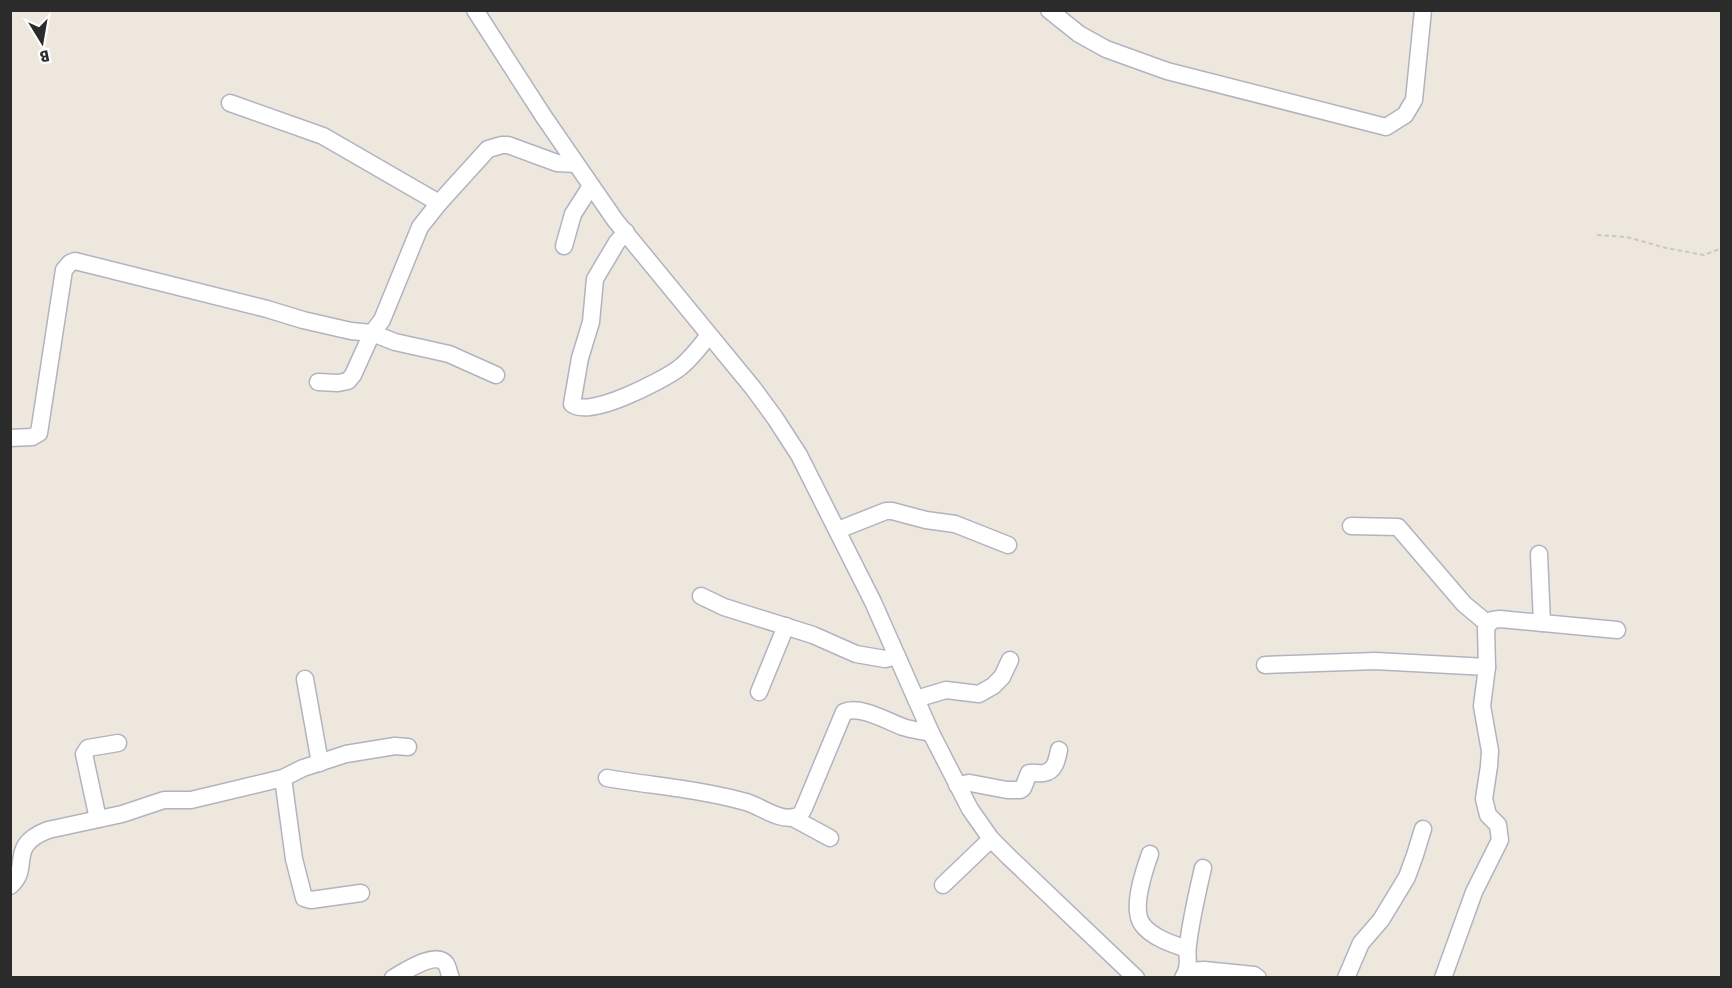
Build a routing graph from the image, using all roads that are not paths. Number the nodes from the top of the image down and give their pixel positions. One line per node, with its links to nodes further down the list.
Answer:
1 (475, 10): 5 (street)
2 (1048, 10): 3 (street)
3 (1423, 10)
4 (230, 103): 7 (street)
5 (575, 164): 6 (street); 7 (street)
6 (591, 186): 8 (street); 9 (street)
7 (439, 203): 10 (street)
8 (626, 232): 11 (street); 11 (street)
9 (564, 246)
10 (372, 333): 12 (street); 13 (street); 14 (street)
11 (709, 335): 16 (street)
12 (496, 375)
13 (318, 382)
14 (10, 438)
15 (1351, 526): 21 (street)
16 (838, 530): 17 (street); 24 (street)
17 (1008, 545)
18 (1539, 554): 20 (street)
19 (701, 596): 22 (street)
20 (1542, 623): 21 (street); 23 (street)
21 (1488, 624): 27 (street)
22 (786, 626): 24 (street); 29 (street)
23 (1617, 630)
24 (897, 656): 30 (street)
25 (1010, 660): 30 (street)
26 (1264, 665): 27 (street)
27 (1486, 667): 56 (street)
28 (305, 679): 35 (street)
29 (759, 692)
30 (916, 699): 31 (street)
31 (931, 733): 38 (street); 39 (street)
32 (118, 743): 40 (street)
33 (408, 747): 35 (street)
34 (1059, 750): 38 (street)
35 (320, 763): 36 (street)
36 (283, 778): 40 (street); 48 (street)
37 (607, 778): 39 (street)
38 (957, 785): 43 (street)
39 (793, 818): 42 (street)
40 (98, 819): 47 (street)
41 (1423, 829): 55 (street)
42 (830, 838)
43 (991, 839): 46 (street); 53 (street)
44 (1150, 854): 49 (street)
45 (1203, 868): 49 (street)
46 (943, 885)
47 (10, 886)
48 (360, 893)
49 (1187, 949): 50 (street)
50 (1185, 974): 54 (street)
51 (393, 978): 52 (street)
52 (451, 978)
53 (1136, 978)
54 (1257, 978)
55 (1346, 978)
56 (1443, 978)

